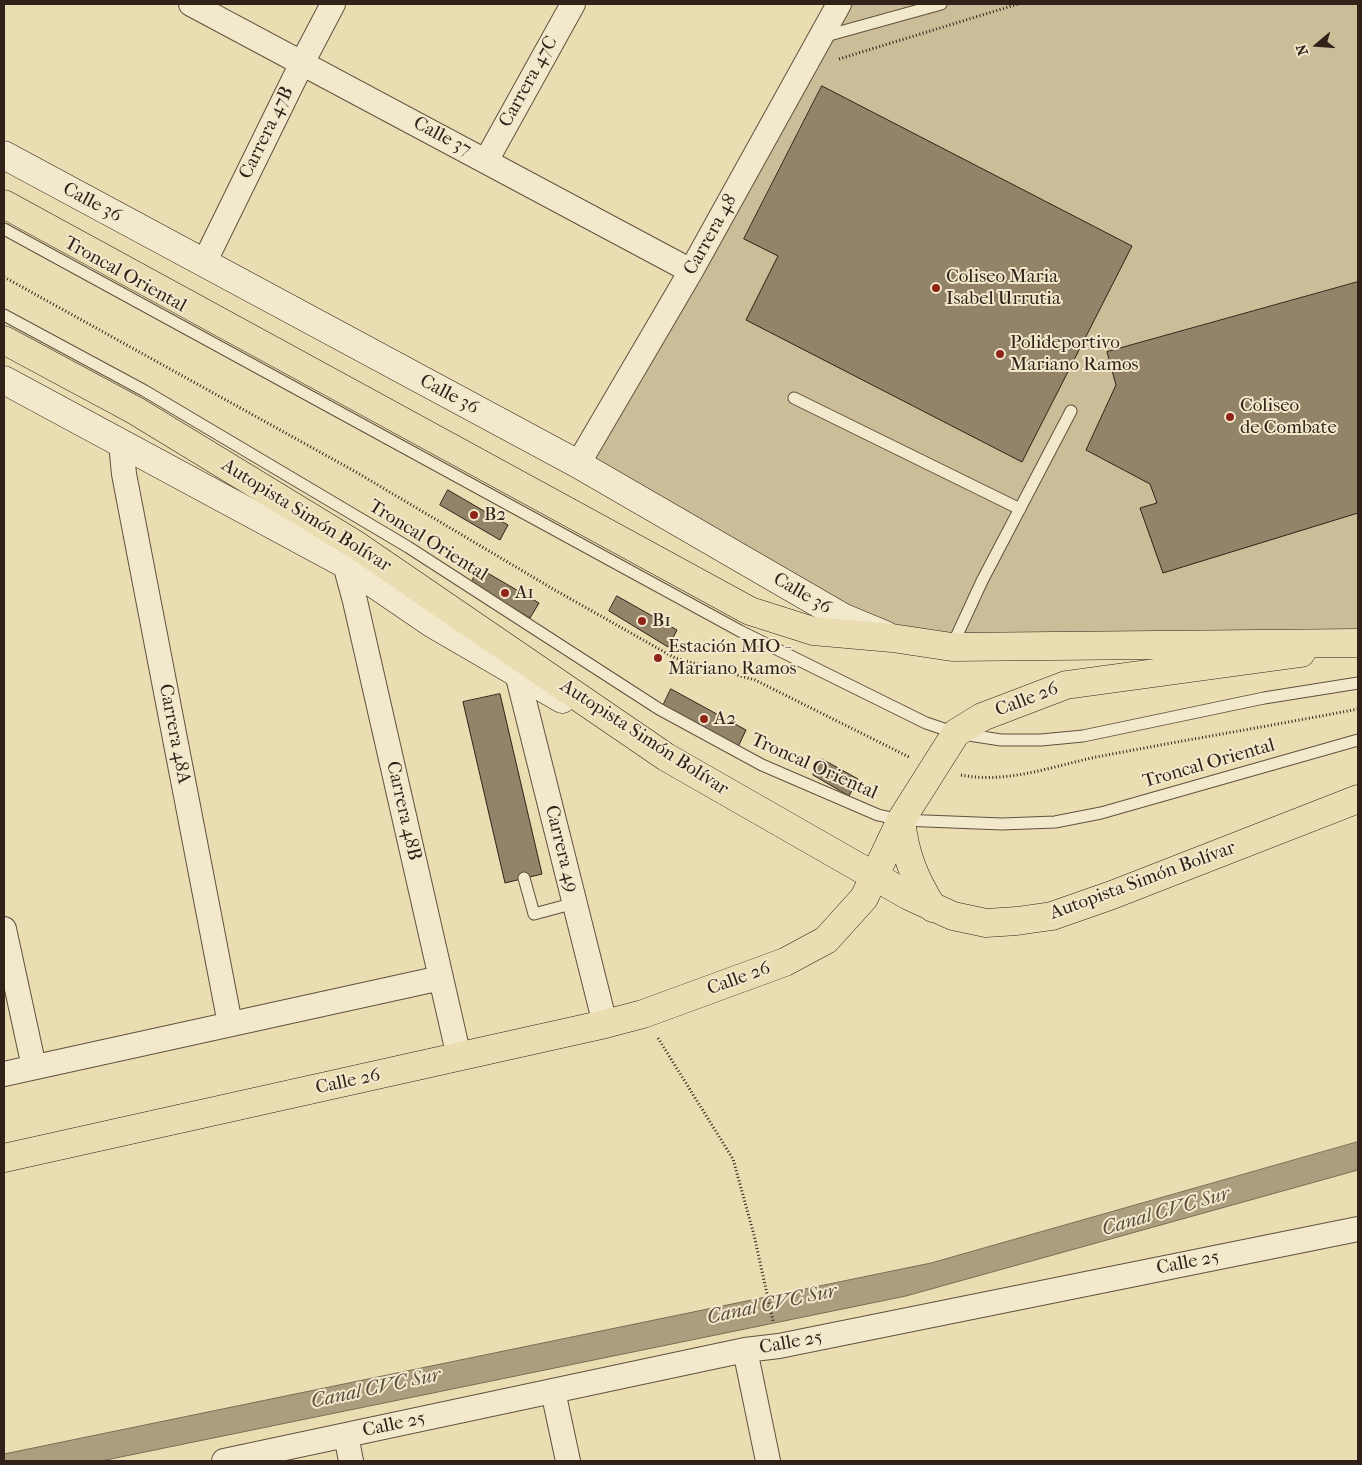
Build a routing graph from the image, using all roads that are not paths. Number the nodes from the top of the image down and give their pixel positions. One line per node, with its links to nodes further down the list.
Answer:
1 (192, 4): 7 (street, Calle 37)
2 (333, 4): 7 (street, Carrera 47B)
3 (573, 4): 9 (street, Carrera 47C)
4 (839, 4): 6 (street, Carrera 48)
5 (941, 4): 6 (lane)
6 (820, 38): 13 (street, Carrera 48)
7 (302, 62): 9 (street, Calle 37); 12 (street, Carrera 47B)
8 (4, 155): 12 (street, Calle 36)
9 (486, 161): 13 (street, Calle 37)
10 (4, 204): 23 (main road)
11 (4, 229): 28 (lane, Troncal Oriental)
12 (204, 263): 20 (street, Calle 36)
13 (692, 271): 20 (street, Carrera 48)
14 (4, 315): 32 (lane, Troncal Oriental)
15 (4, 340): 30 (main road, Autopista Simón Bolívar)
16 (4, 380): 19 (street)
17 (794, 398): 21 (lane)
18 (1071, 411): 21 (lane)
19 (121, 443): 22 (street); 39 (street, Carrera 48A)
20 (578, 464): 23 (street, Calle 36)
21 (1020, 509): 25 (lane)
22 (345, 564): 26 (street); 38 (street, Carrera 48B)
23 (892, 638): 25 (main road)
24 (1358, 644): 25 (main road); 28 (main road, Calle 26)
25 (952, 647)
26 (517, 673): 30 (street); 35 (street, Carrera 49)
27 (1358, 683): 28 (lane, Troncal Oriental)
28 (956, 734): 32 (main road, Calle 26)
29 (1358, 740): 32 (lane, Troncal Oriental)
30 (666, 757): 33 (main road, Autopista Simón Bolívar)
31 (1358, 799): 36 (main road, Autopista Simón Bolívar)
32 (901, 820): 33 (main road, Calle 26); 36 (main road)
33 (875, 876): 36 (main road, Autopista Simón Bolívar); 40 (main road, Calle 26)
34 (524, 878): 35 (lane)
35 (575, 903): 40 (street, Carrera 49)
36 (933, 908)
37 (4, 928): 42 (street)
38 (441, 978): 39 (street); 41 (street, Carrera 48B)
39 (230, 1024): 42 (street)
40 (605, 1024): 41 (main road, Calle 26)
41 (459, 1057): 44 (main road, Calle 26)
42 (34, 1067): 43 (street)
43 (4, 1074)
44 (4, 1158)
45 (1358, 1228): 46 (street, Calle 25)
46 (745, 1350): 47 (street, Calle 25); 52 (street)
47 (553, 1391): 48 (street, Calle 25); 51 (street)
48 (346, 1435): 49 (street, Calle 25); 50 (street)
49 (224, 1461)
50 (351, 1461)
51 (568, 1461)
52 (768, 1461)

